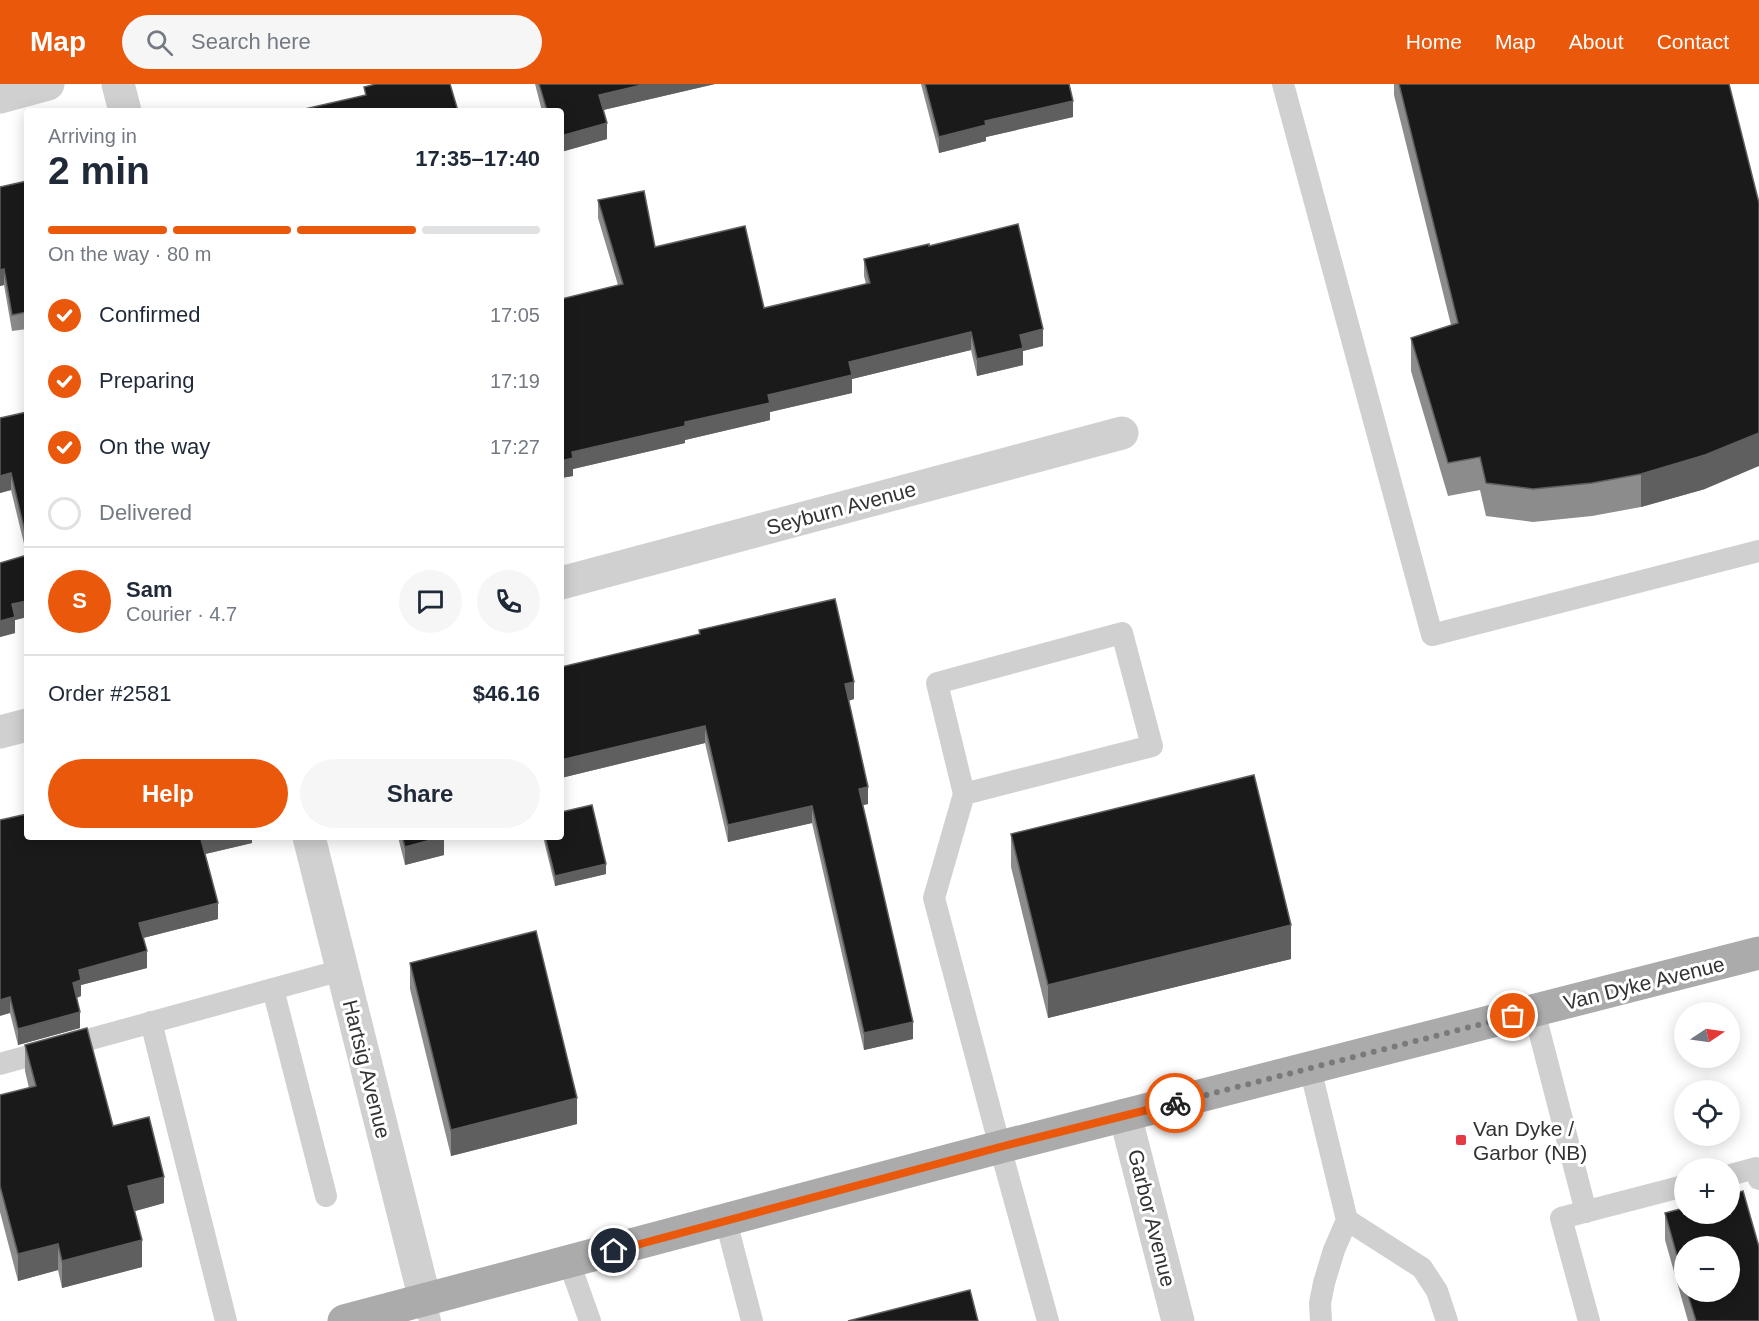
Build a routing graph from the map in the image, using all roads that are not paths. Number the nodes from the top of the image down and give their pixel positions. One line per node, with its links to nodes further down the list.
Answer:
1 (48, 84): 4 (street)
2 (118, 84): 5 (street)
3 (1283, 84): 7 (lane)
4 (0, 97)
5 (124, 108)
6 (1122, 433): 8 (street, Seyburn Avenue)
7 (1759, 551)
8 (564, 583)
9 (24, 726): 10 (street)
10 (0, 732)
11 (964, 794): 11 (lane); 21 (lane)
12 (310, 840): 14 (street, Hartsig Avenue)
13 (1759, 953): 16 (main road, Van Dyke Avenue)
14 (342, 970): 15 (lane); 30 (street, Hartsig Avenue)
15 (273, 989): 17 (lane); 25 (lane)
16 (1534, 1011): 19 (main road, Van Dyke Avenue); 26 (lane)
17 (151, 1022): 18 (lane); 31 (lane)
18 (0, 1064)
19 (1310, 1068): 20 (main road, Van Dyke Avenue); 27 (lane)
20 (1125, 1115): 21 (main road, Van Dyke Avenue); 36 (street, Garbor Avenue)
21 (1000, 1147): 28 (main road, Van Dyke Avenue); 35 (lane)
22 (1740, 1172): 23 (lane)
23 (1759, 1179)
24 (1674, 1189): 26 (lane)
25 (326, 1196)
26 (1586, 1212): 39 (lane)
27 (1347, 1220): 37 (lane); 38 (lane)
28 (726, 1221): 29 (main road, Van Dyke Avenue); 34 (lane)
29 (569, 1262): 30 (main road, Van Dyke Avenue); 33 (lane)
30 (428, 1311): 32 (main road, Van Dyke Avenue)
31 (226, 1321)
32 (344, 1321)
33 (590, 1321)
34 (752, 1321)
35 (1048, 1321)
36 (1178, 1321)
37 (1322, 1321)
38 (1447, 1321)
39 (1589, 1321)

